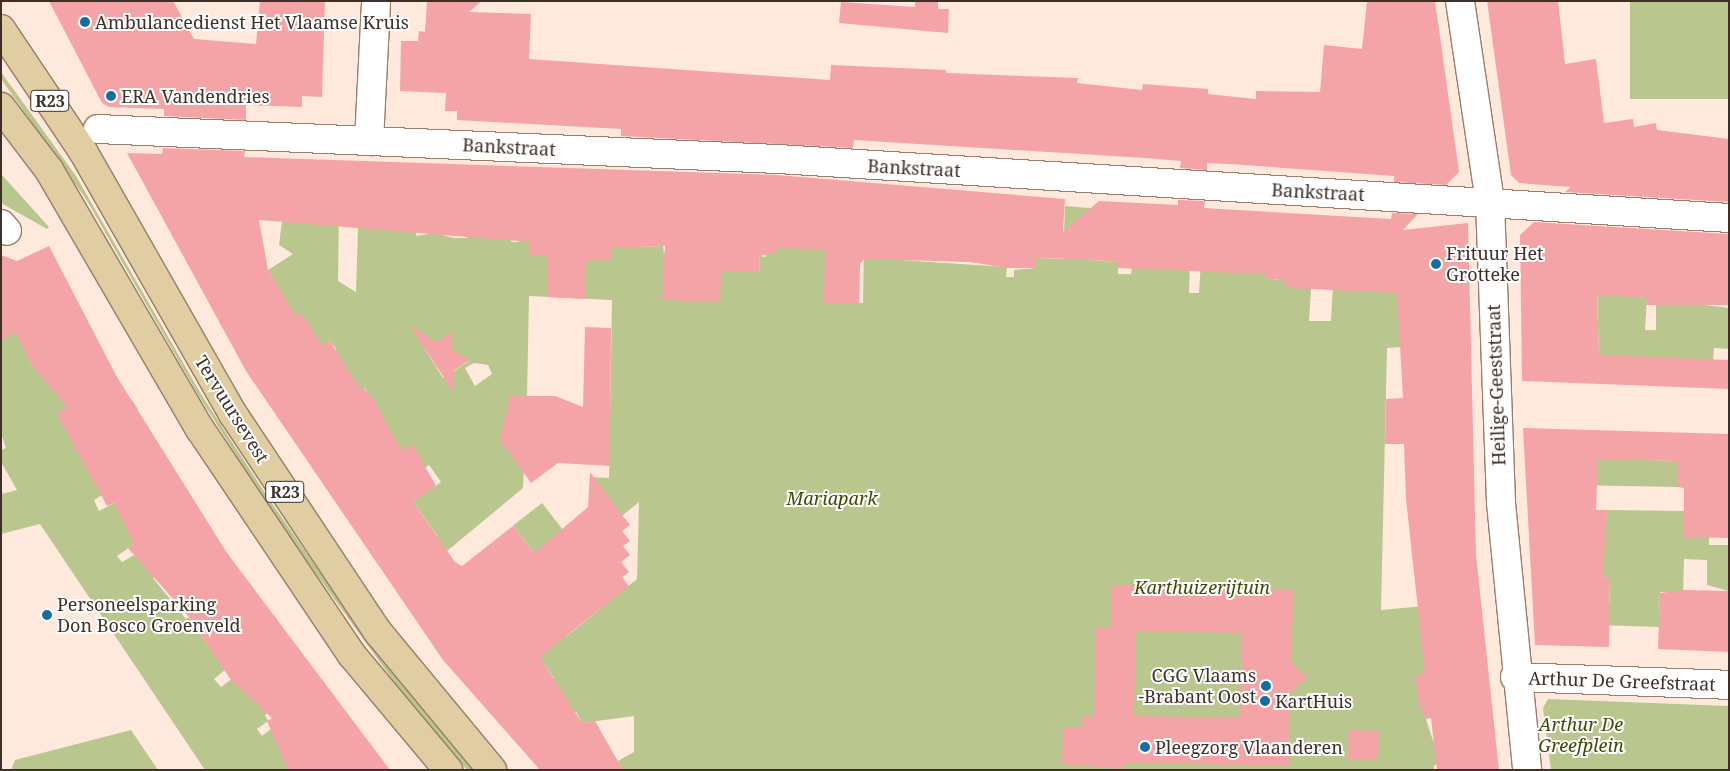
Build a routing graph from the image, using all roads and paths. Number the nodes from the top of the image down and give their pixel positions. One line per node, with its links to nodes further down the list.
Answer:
1 (376, 1): 6 (street)
2 (1460, 1): 7 (street, Heilige-Geeststraat)
3 (1, 30): 12 (main road, Tervuursevest / R23)
4 (1, 107): 11 (main road, Tervuursevest / R23)
5 (111, 130): 6 (street, Bankstraat)
6 (369, 141): 7 (street, Bankstraat)
7 (1490, 202): 8 (street, Bankstraat); 9 (street, Heilige-Geeststraat)
8 (1729, 218)
9 (1515, 676): 10 (street, Arthur De Greefstraat); 13 (street, Heilige-Geeststraat)
10 (1729, 685)
11 (448, 770)
12 (492, 770)
13 (1527, 770)

